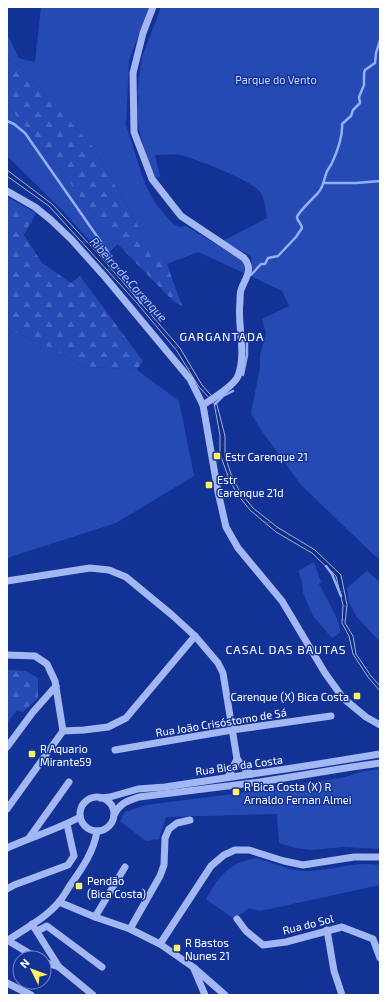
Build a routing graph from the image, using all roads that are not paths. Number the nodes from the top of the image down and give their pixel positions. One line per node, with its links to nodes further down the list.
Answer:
1 (153, 7): 3 (street)
2 (7, 191): 3 (street)
3 (203, 405): 9 (street)
4 (7, 581): 5 (street)
5 (194, 636): 10 (street); 11 (street)
6 (7, 655): 7 (street)
7 (56, 686): 11 (street); 12 (street)
8 (331, 716): 10 (street, Rua João Crisóstomo de Sá)
9 (380, 725)
10 (232, 730): 13 (street, Rua João Crisóstomo de Sá); 15 (street)
11 (63, 731): 21 (street)
12 (7, 747)
13 (115, 750)
14 (380, 754): 17 (street, Rua Bica da Costa)
15 (237, 759): 17 (street); 18 (street)
16 (380, 764): 22 (street, Rua Bica da Costa)
17 (251, 774): 18 (street, Rua Bica da Costa)
18 (228, 777): 20 (street, Rua Bica da Costa)
19 (69, 782): 27 (street)
20 (101, 798): 22 (street); 23 (street)
21 (7, 808)
22 (114, 815): 26 (street)
23 (80, 817): 25 (street); 26 (street)
24 (190, 820): 36 (street)
25 (67, 824): 27 (street); 31 (street)
26 (97, 831): 32 (street)
27 (29, 838): 28 (street)
28 (7, 848)
29 (380, 857): 40 (street)
30 (125, 867): 33 (street)
31 (7, 889)
32 (59, 902): 33 (street); 35 (street)
33 (95, 917): 36 (street)
34 (237, 919): 37 (street, Rua do Sol)
35 (32, 924): 38 (street); 39 (street)
36 (130, 929): 40 (street)
37 (327, 930): 44 (street, Rua do Sol); 54 (street)
38 (37, 931): 42 (street); 47 (street)
39 (7, 941): 41 (street)
40 (160, 944): 48 (street)
41 (23, 950)
42 (48, 950)
43 (52, 956): 46 (street)
44 (380, 958)
45 (52, 965): 46 (street)
46 (59, 967): 51 (street)
47 (102, 967)
48 (193, 967): 52 (street); 53 (street)
49 (7, 983): 50 (street)
50 (31, 995)
51 (93, 995)
52 (205, 995)
53 (225, 995)
54 (342, 995)

